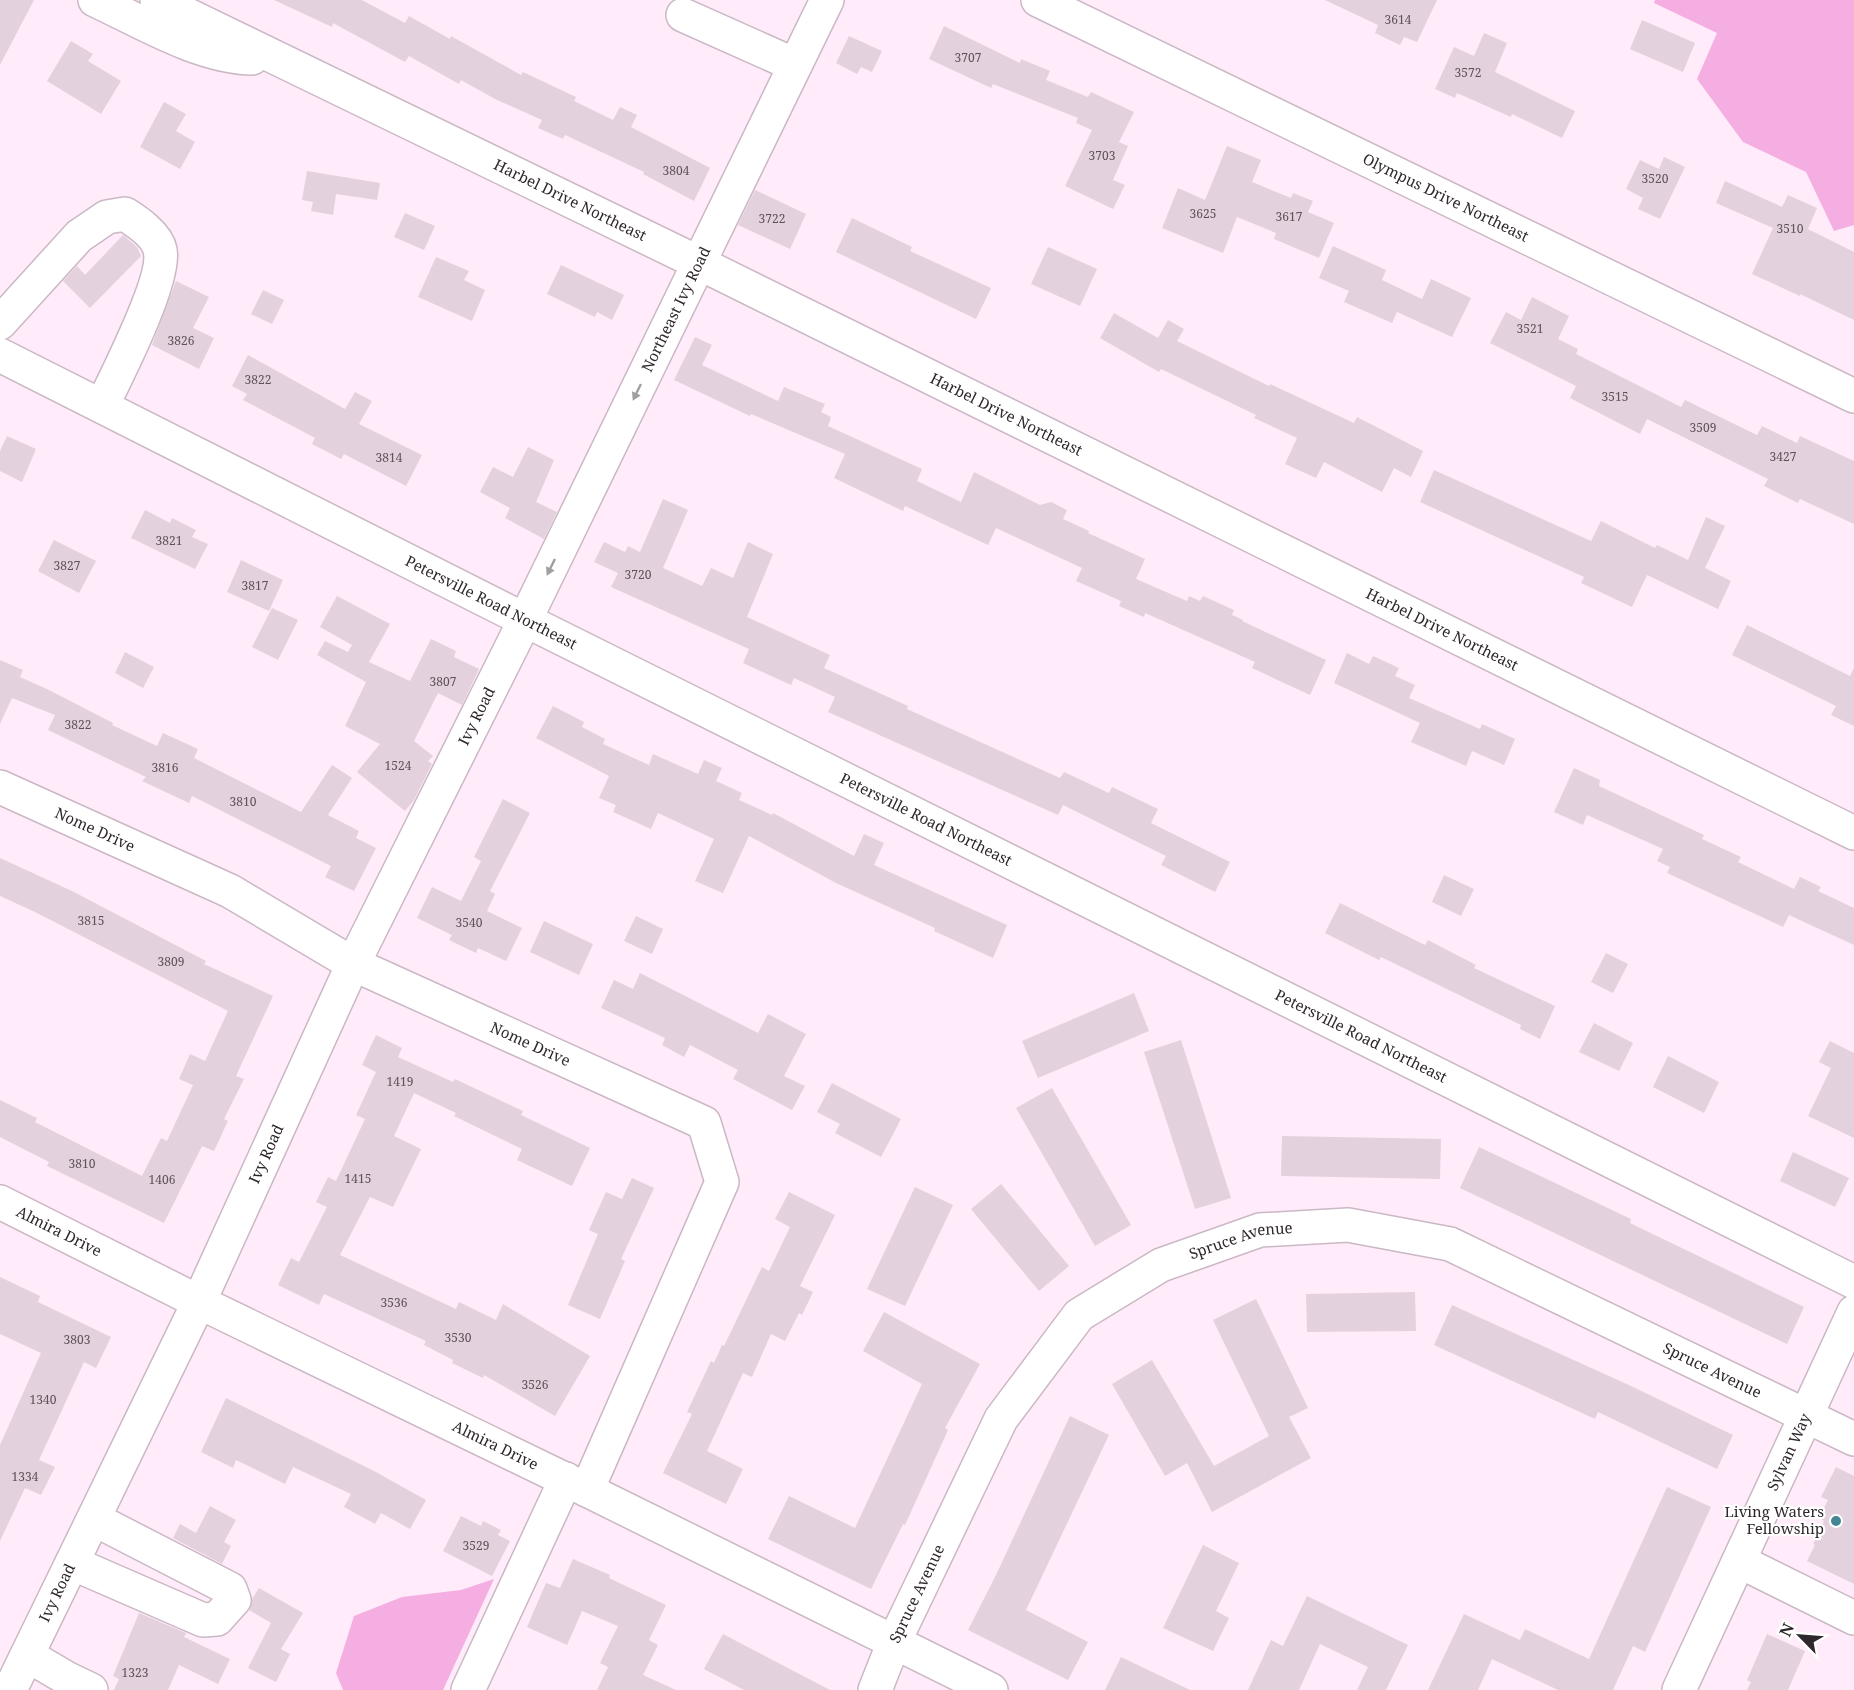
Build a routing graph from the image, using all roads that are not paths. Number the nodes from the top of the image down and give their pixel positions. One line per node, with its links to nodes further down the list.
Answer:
1 (95, 0): 6 (street)
2 (157, 0): 6 (street, Harbel Drive Northeast)
3 (827, 0): 7 (street, Northeast Ivy Road)
4 (1046, 2): 11 (street, Olympus Drive Northeast)
5 (683, 15): 7 (street)
6 (272, 56): 8 (street, Harbel Drive Northeast)
7 (795, 65): 8 (street, Northeast Ivy Road)
8 (699, 264): 13 (street, Northeast Ivy Road, one-way to 13); 15 (street, Harbel Drive Northeast)
9 (0, 323): 12 (street)
10 (0, 354): 12 (street, Petersville Road Northeast)
11 (1854, 396)
12 (102, 406): 13 (street, Petersville Road Northeast)
13 (525, 620): 16 (street, Ivy Road); 18 (street, Petersville Road Northeast)
14 (0, 788): 16 (street, Nome Drive)
15 (1854, 833)
16 (353, 964): 19 (street, Ivy Road); 23 (street, Nome Drive)
17 (0, 1202): 19 (street, Almira Drive)
18 (1854, 1282)
19 (199, 1302): 23 (street, Almira Drive); 24 (street, Ivy Road)
20 (1854, 1312): 21 (street, Sylvan Way)
21 (1805, 1417): 22 (street, Spruce Avenue); 25 (street, Sylvan Way); 28 (street, Spruce Avenue)
22 (1854, 1439)
23 (577, 1485): 28 (street, Almira Drive); 31 (street, Nome Drive)
24 (94, 1519): 26 (street, Ivy Road); 26 (street)
25 (1739, 1561): 27 (street); 34 (street, Sylvan Way)
26 (72, 1563): 29 (street, Ivy Road)
27 (1854, 1618)
28 (894, 1642): 32 (street, Spruce Avenue); 33 (street, Almira Drive)
29 (22, 1679): 30 (street)
30 (91, 1690)
31 (468, 1690)
32 (875, 1690)
33 (990, 1690)
34 (1679, 1690)

